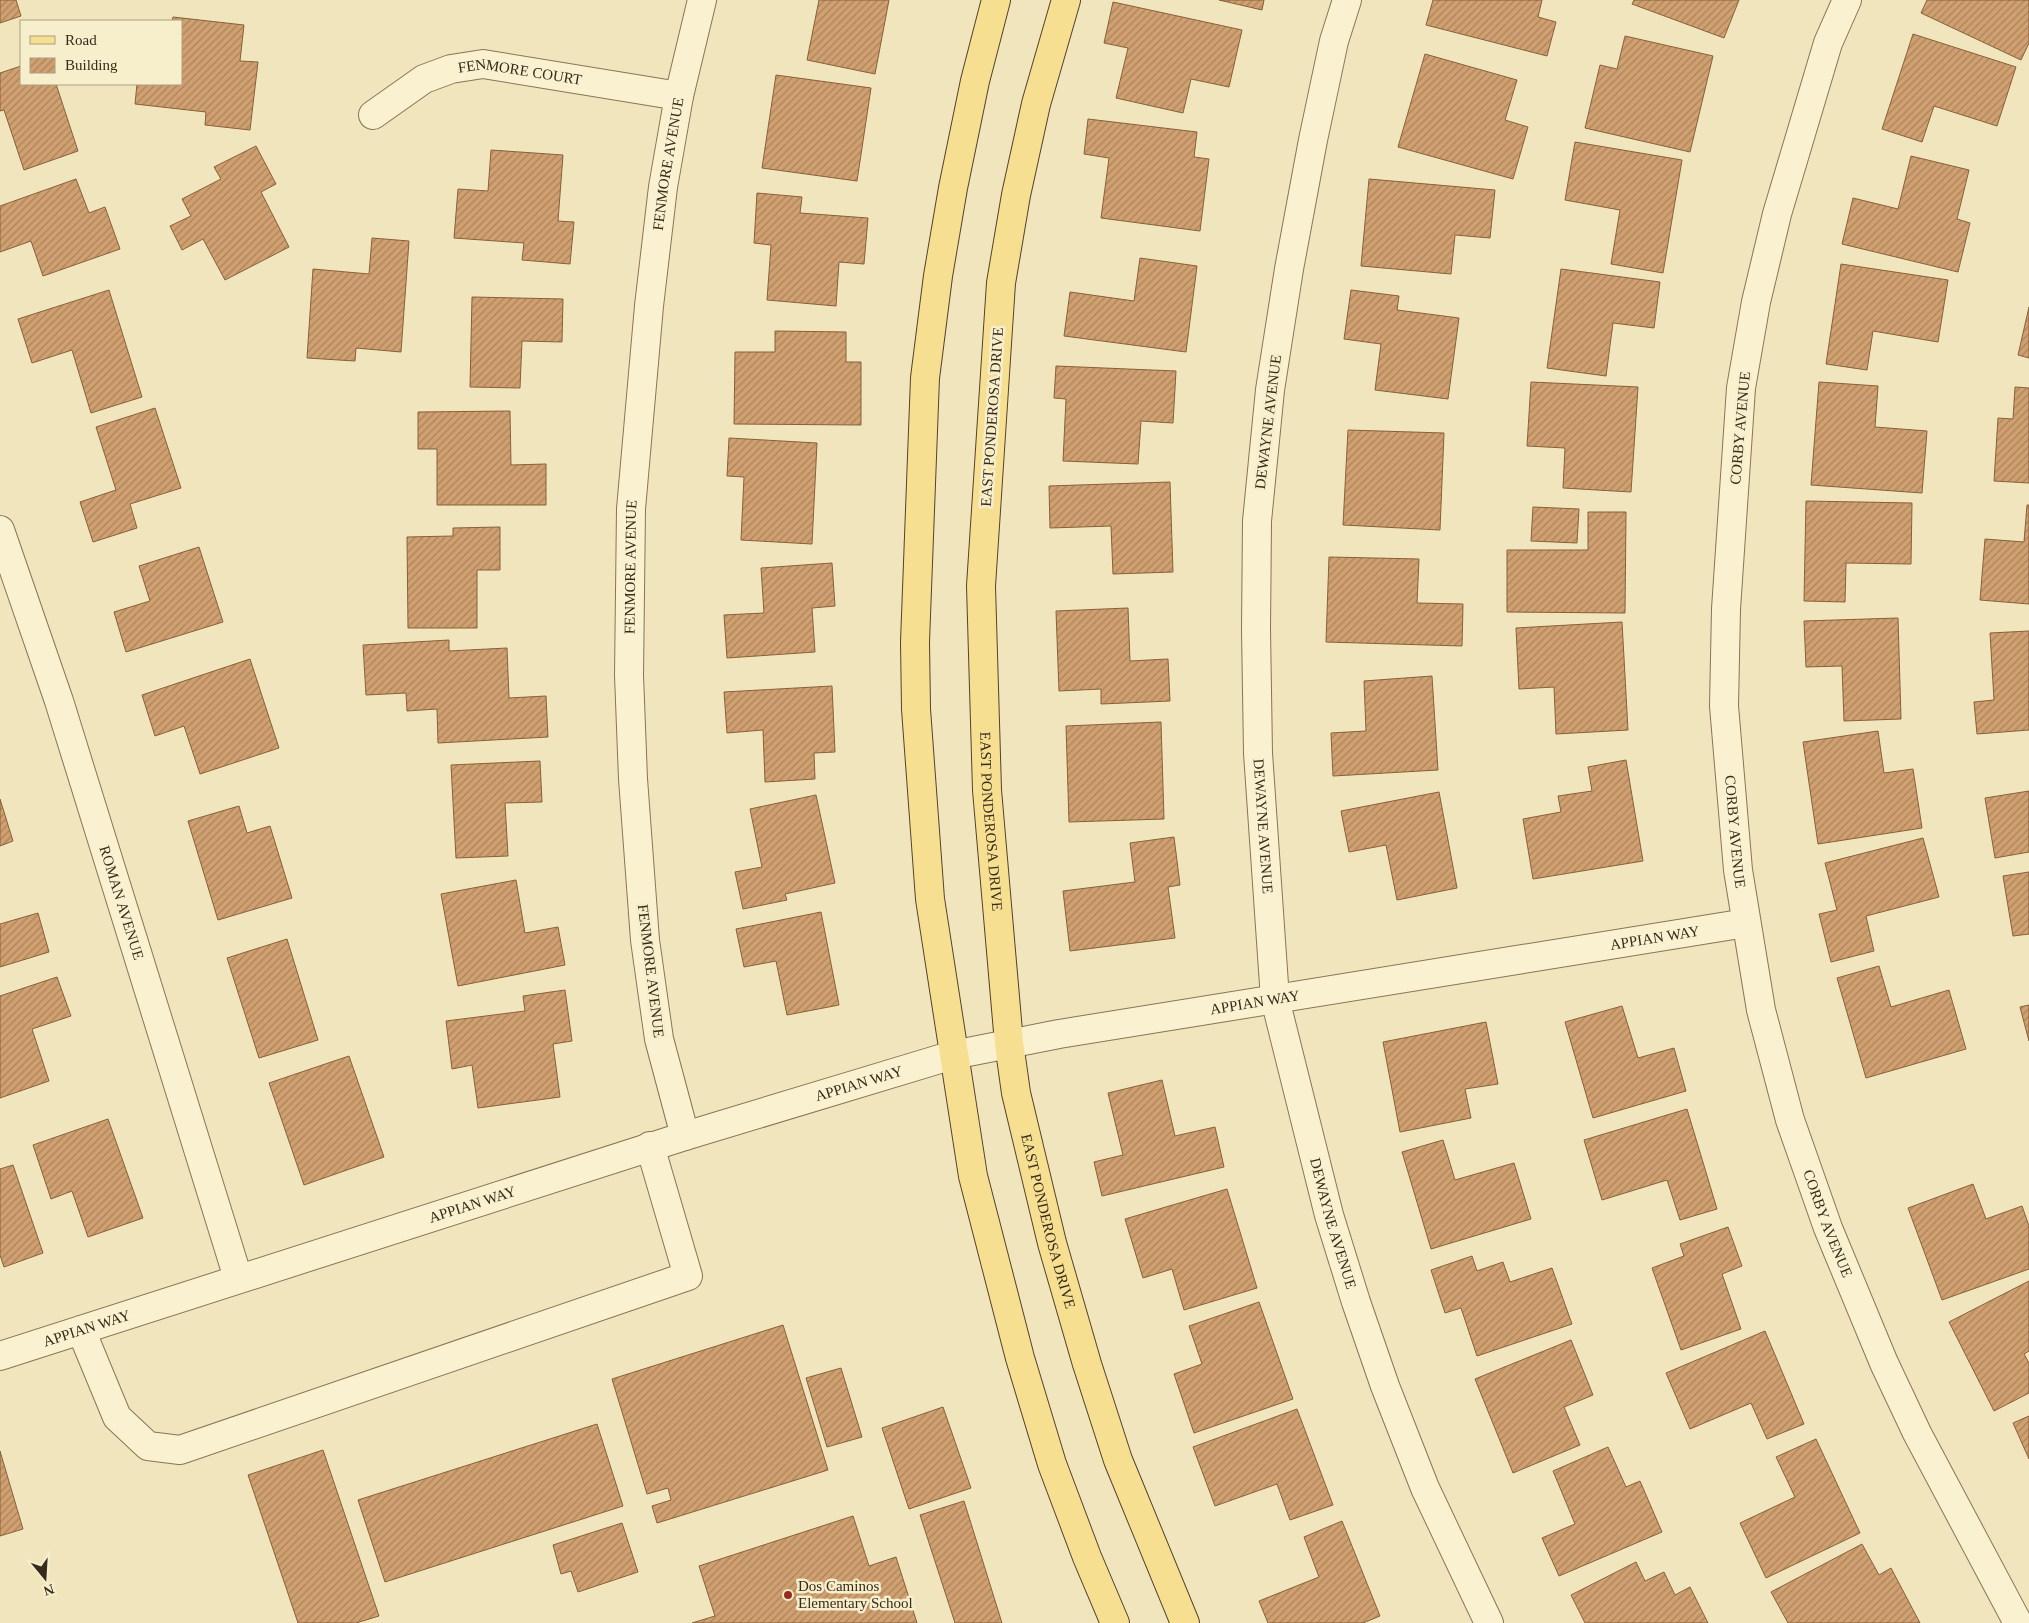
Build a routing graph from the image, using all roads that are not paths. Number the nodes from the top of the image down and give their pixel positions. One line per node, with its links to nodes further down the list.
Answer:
1 (702, 0): 6 (street, FENMORE AVENUE)
2 (996, 0): 12 (main road)
3 (1066, 0): 11 (main road, EAST PONDEROSA DRIVE)
4 (1346, 0): 10 (street, DEWAYNE AVENUE)
5 (1847, 0): 9 (street, CORBY AVENUE)
6 (679, 96): 7 (street, FENMORE COURT); 13 (street, FENMORE AVENUE)
7 (373, 114)
8 (0, 530): 15 (street, ROMAN AVENUE)
9 (1746, 922): 10 (street, APPIAN WAY); 21 (street, CORBY AVENUE)
10 (1275, 999): 11 (street, APPIAN WAY); 20 (street, DEWAYNE AVENUE)
11 (1009, 1044): 12 (street, APPIAN WAY); 19 (main road, EAST PONDEROSA DRIVE)
12 (954, 1056): 13 (street, APPIAN WAY); 18 (main road)
13 (685, 1136): 14 (street, APPIAN WAY)
14 (650, 1146): 15 (street, APPIAN WAY); 16 (street)
15 (238, 1278): 16 (street, APPIAN WAY)
16 (81, 1330): 17 (street, APPIAN WAY)
17 (0, 1356)
18 (1115, 1623)
19 (1185, 1623)
20 (1489, 1623)
21 (2018, 1623)

